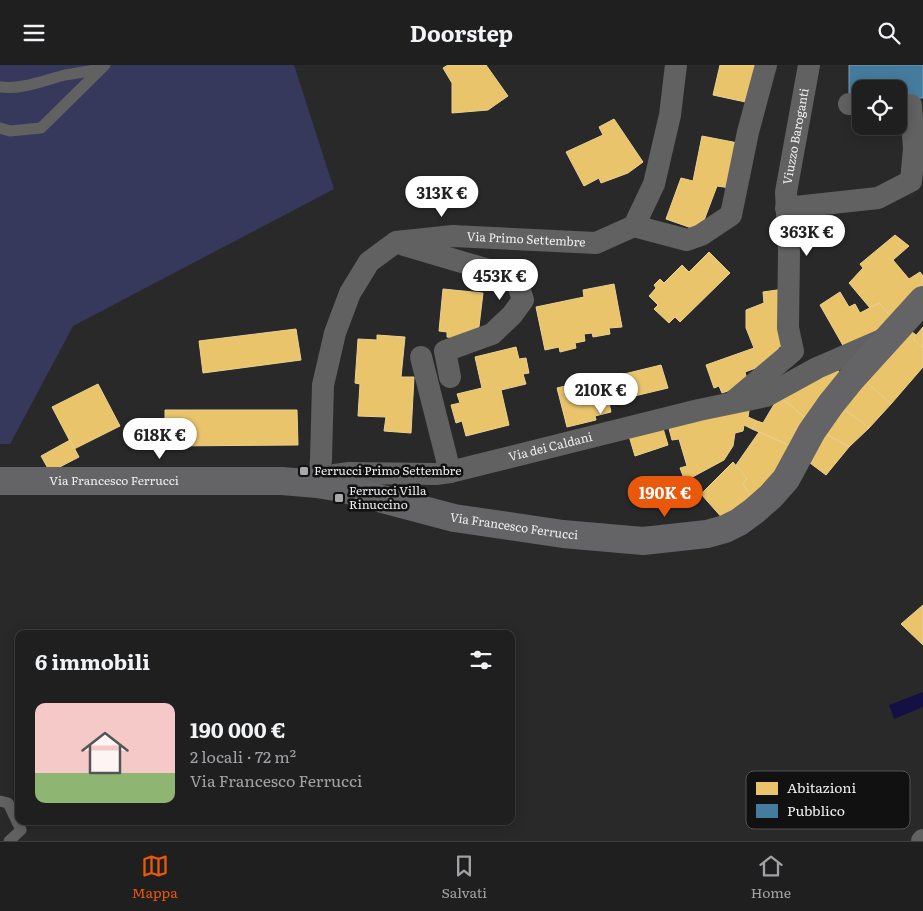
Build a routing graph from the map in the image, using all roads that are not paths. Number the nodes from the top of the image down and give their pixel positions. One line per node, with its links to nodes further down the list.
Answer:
1 (86, 65): 5 (lane)
2 (676, 65): 11 (street)
3 (766, 65): 11 (street)
4 (809, 65): 10 (street, Viuzzo Baroganti)
5 (103, 67): 6 (lane); 9 (lane)
6 (0, 87)
7 (911, 104): 10 (street)
8 (0, 123): 9 (lane)
9 (5, 129)
10 (786, 208): 17 (street, Viuzzo Baroganti)
11 (634, 226): 12 (street, Via Primo Settembre)
12 (396, 242): 16 (street, Via Primo Settembre); 20 (street)
13 (923, 300): 14 (main road, Via Francesco Ferrucci)
14 (890, 336): 17 (street, Via dei Caldani); 20 (main road, Via Francesco Ferrucci)
15 (421, 357): 18 (street)
16 (450, 377)
17 (733, 403): 18 (street, Via dei Caldani)
18 (450, 472): 20 (street, Via dei Caldani)
19 (0, 481): 20 (main road, Via Francesco Ferrucci)
20 (317, 484)
21 (0, 801): 22 (lane)
22 (15, 818)
23 (19, 825): 24 (lane)
24 (9, 841)

